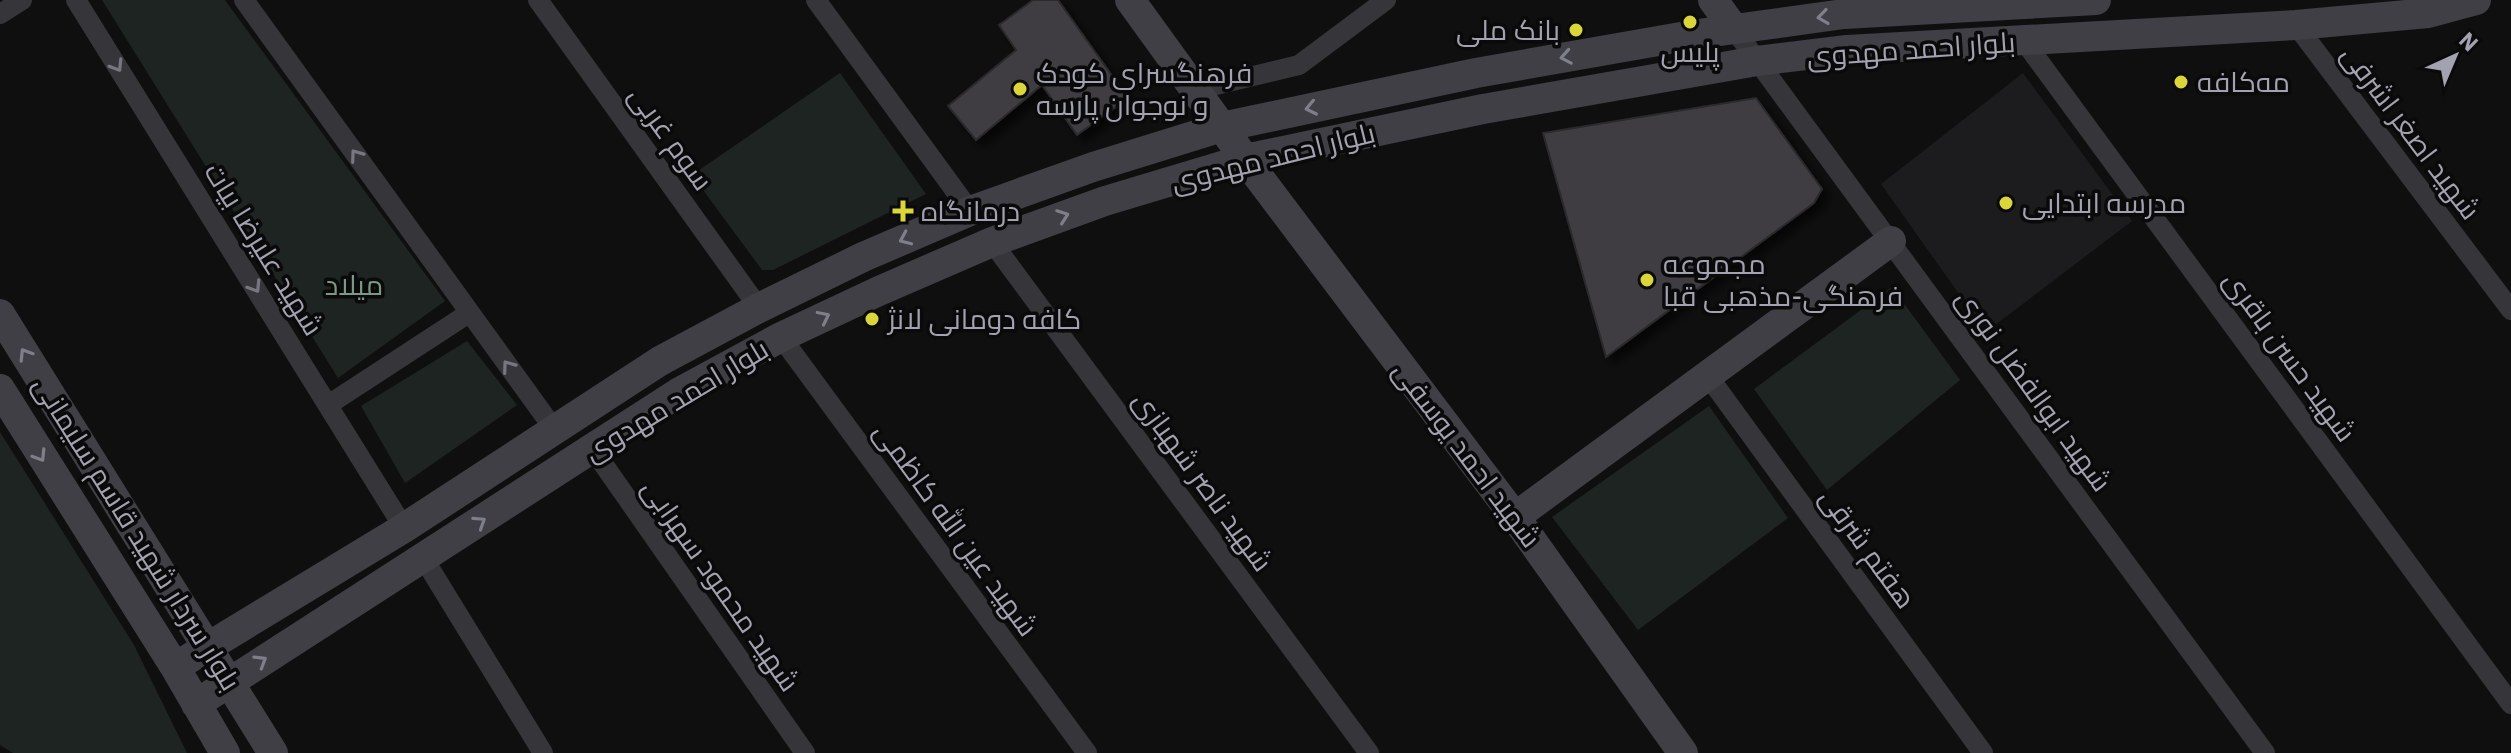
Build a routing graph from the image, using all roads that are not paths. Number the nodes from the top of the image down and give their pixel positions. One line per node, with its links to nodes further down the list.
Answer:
1 (22, 0): 12 (street)
2 (76, 0): 30 (street, شهید علیرضا بیات, one-way to 30)
3 (244, 0): 25 (street, one-way to 3)
4 (538, 0): 23 (street, سوم غربی)
5 (816, 0): 20 (street)
6 (1386, 0): 17 (street)
7 (1713, 0): 14 (main road)
8 (2096, 0): 11 (main road, بلوار احمد مهدوی)
9 (2476, 0): 13 (main road, بلوار احمد مهدوی)
10 (1132, 1): 17 (main road, شهید احمد یوسفی)
11 (1997, 3): 14 (main road, بلوار احمد مهدوی, one-way to 14)
12 (0, 14)
13 (2296, 25): 15 (main road, بلوار احمد مهدوی); 24 (street, شهید اصغر اشرفی)
14 (1734, 29): 16 (street, شهید ابوالفضل نوری); 18 (main road, بلوار احمد مهدوی, one-way to 18)
15 (2024, 41): 16 (main road, بلوار احمد مهدوی); 40 (street, شهید حسن باقری)
16 (1757, 61): 19 (main road, بلوار احمد مهدوی); 21 (street, شهید ابوالفضل نوری)
17 (1195, 90): 18 (main road, شهید احمد یوسفی)
18 (1222, 127): 19 (main road, شهید احمد یوسفی); 20 (main road, بلوار احمد مهدوی)
19 (1245, 159): 22 (main road, بلوار احمد مهدوی, one-way to 19); 33 (main road, شهید احمد یوسفی)
20 (970, 211): 23 (main road, بلوار احمد مهدوی, one-way to 23)
21 (1891, 241): 28 (main road); 49 (street, شهید ابوالفضل نوری)
22 (992, 242): 27 (main road, بلوار احمد مهدوی, one-way to 22); 46 (street, شهید ناصر شهبازی)
23 (759, 308): 27 (main road); 31 (main road, بلوار احمد مهدوی)
24 (2511, 310)
25 (469, 313): 30 (street); 31 (street, one-way to 25)
26 (0, 314): 36 (main road, بلوار سردار شهید قاسم سلیمانی, one-way to 26)
27 (781, 337): 32 (main road, بلوار احمد مهدوی); 45 (street, شهید عین الله کاظمی)
28 (1708, 376): 33 (main road); 48 (street, هفتم شرقی)
29 (1, 391): 37 (main road, بلوار سردار شهید قاسم سلیمانی, one-way to 37)
30 (328, 405): 34 (street, شهید علیرضا بیات)
31 (554, 429): 34 (main road, بلوار احمد مهدوی)
32 (592, 448): 35 (main road, بلوار احمد مهدوی, one-way to 32); 44 (street, شهید محمود سهرابی)
33 (1515, 517): 47 (main road, شهید احمد یوسفی)
34 (404, 528): 36 (main road, بلوار احمد مهدوی)
35 (424, 559): 38 (main road, بلوار احمد مهدوی, one-way to 35); 43 (street)
36 (209, 647): 37 (main road, بلوار احمد مهدوی); 38 (main road, بلوار سردار شهید قاسم سلیمانی)
37 (175, 667): 39 (main road, بلوار سردار شهید قاسم سلیمانی)
38 (230, 681): 39 (main road, بلوار احمد مهدوی); 42 (main road, بلوار سردار شهید قاسم سلیمانی)
39 (196, 704): 41 (main road, بلوار سردار شهید قاسم سلیمانی)
40 (2511, 704)
41 (225, 753)
42 (273, 753)
43 (543, 753)
44 (805, 753)
45 (1087, 753)
46 (1369, 753)
47 (1683, 753)
48 (1983, 753)
49 (2265, 753)

